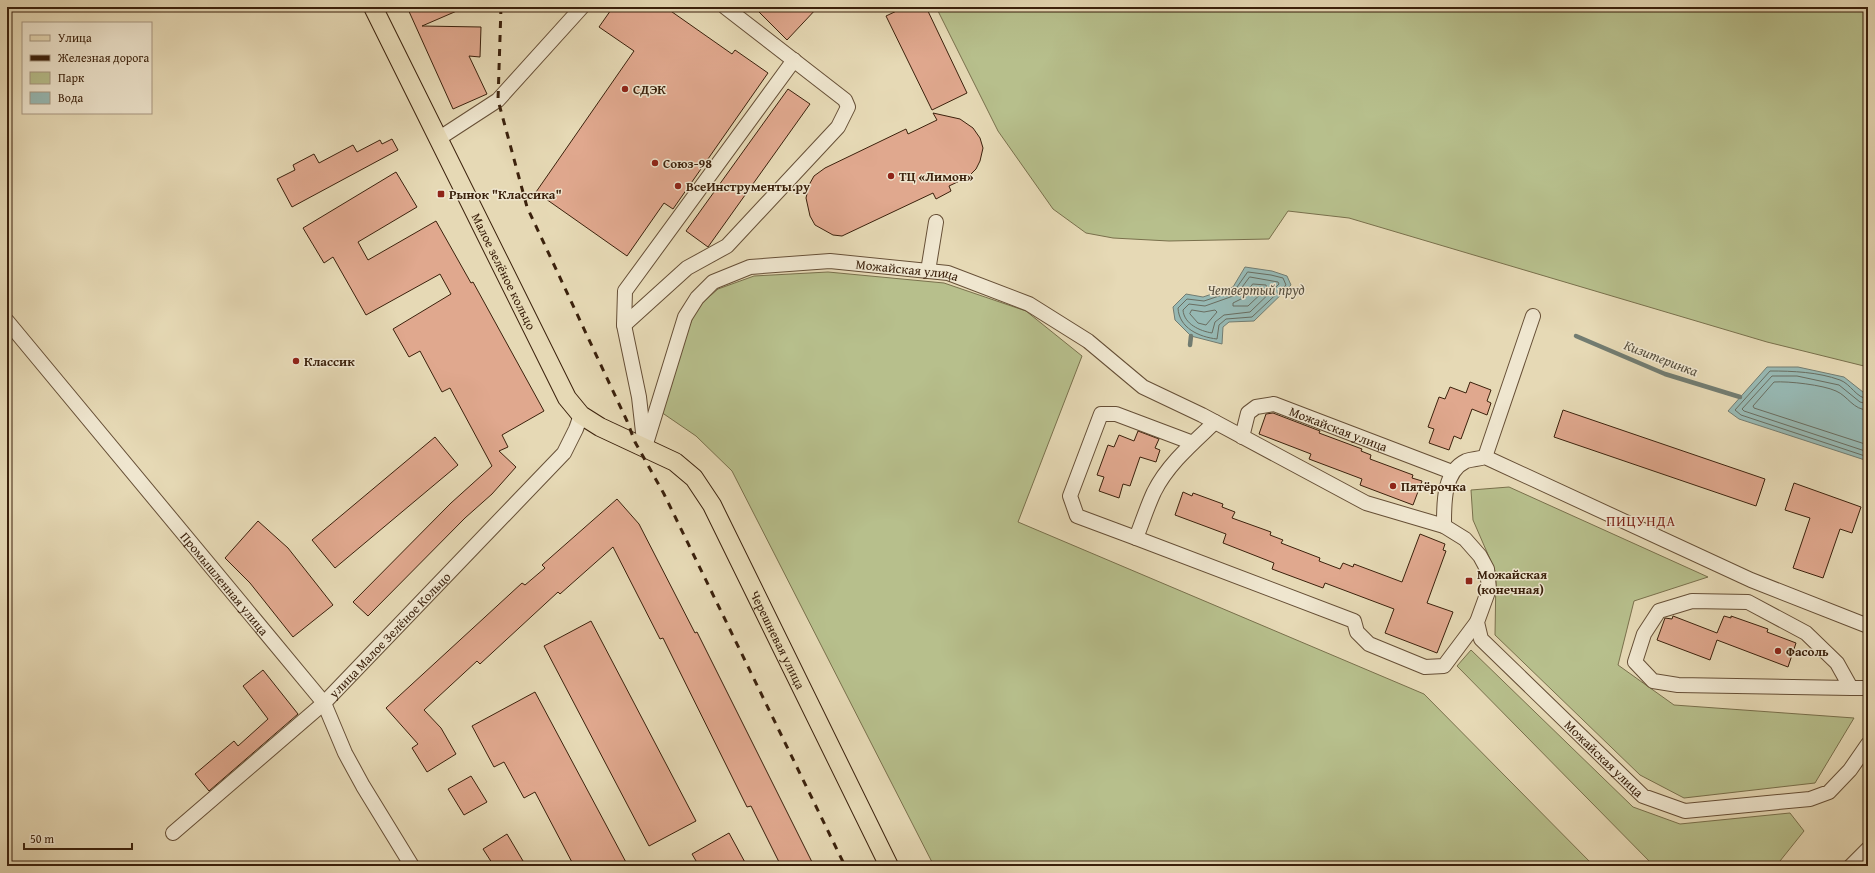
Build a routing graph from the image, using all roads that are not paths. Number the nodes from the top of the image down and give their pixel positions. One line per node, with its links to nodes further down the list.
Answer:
1 (373, 7): 5 (main road, Малое зелёное кольцо)
2 (582, 7): 5 (street)
3 (725, 7): 4 (street)
4 (794, 60): 10 (street); 10 (street)
5 (438, 139): 11 (main road, Малое зелёное кольцо)
6 (936, 222): 7 (street)
7 (928, 271): 12 (street, Можайская улица); 15 (street, Можайская улица)
8 (1533, 316): 16 (street)
9 (7, 321): 24 (street, Промышленная улица)
10 (624, 325): 15 (street)
11 (581, 414): 15 (main road, Малое зелёное кольцо); 24 (street, улица Малое Зелёное Кольцо)
12 (1215, 422): 13 (street, Можайская улица); 14 (street)
13 (1242, 437): 17 (street, Можайская улица); 18 (street, Можайская улица)
14 (1193, 443): 19 (street); 19 (street)
15 (640, 445): 29 (main road, Черешневая улица)
16 (1485, 458): 17 (street); 21 (street)
17 (1452, 472): 18 (street)
18 (1444, 526): 20 (street, Можайская улица)
19 (1136, 538): 20 (street)
20 (1478, 622): 25 (street, Можайская улица)
21 (1868, 626)
22 (1851, 688): 22 (street); 23 (street)
23 (1868, 688)
24 (324, 703): 26 (street, улица Малое Зелёное Кольцо); 28 (street, Промышленная улица)
25 (1868, 744)
26 (173, 833)
27 (1868, 849): 30 (street)
28 (412, 866)
29 (889, 866)
30 (1851, 866)

